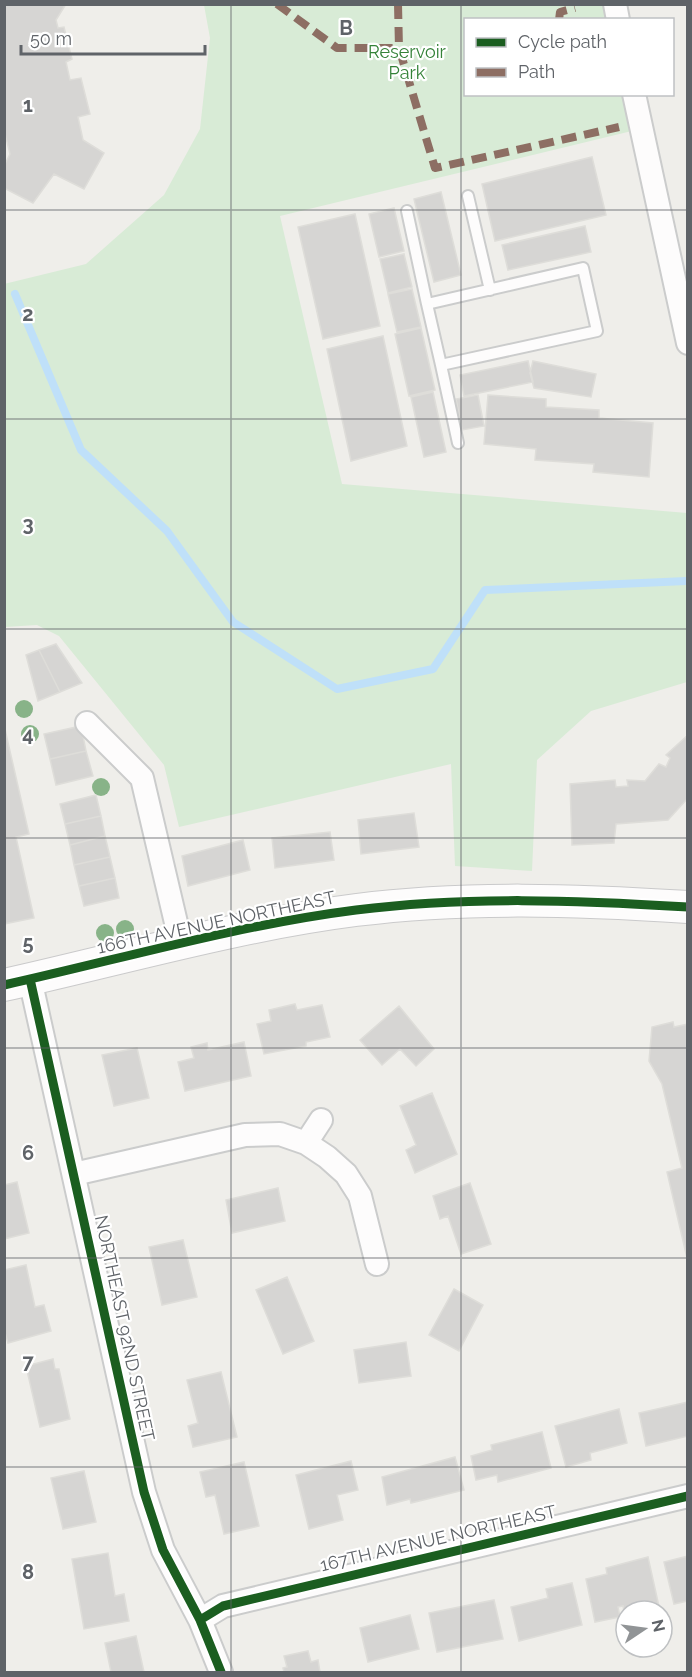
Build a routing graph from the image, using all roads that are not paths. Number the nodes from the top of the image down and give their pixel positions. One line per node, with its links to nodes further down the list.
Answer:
1 (634, 96): 4 (street)
2 (468, 196): 5 (lane)
3 (406, 212): 6 (lane)
4 (681, 285): 7 (street)
5 (490, 290): 6 (lane); 8 (lane)
6 (428, 304): 8 (lane)
7 (687, 344)
8 (441, 365): 9 (lane)
9 (458, 443)
10 (87, 723): 12 (street)
11 (687, 907): 12 (street, 166TH AVENUE NORTHEAST)
12 (181, 944): 13 (street, 166TH AVENUE NORTHEAST)
13 (17, 982): 16 (street, NORTHEAST 92ND STREET)
14 (321, 1120): 15 (street)
15 (306, 1143): 16 (street); 17 (street)
16 (74, 1174): 19 (street, NORTHEAST 92ND STREET)
17 (377, 1264)
18 (687, 1496): 19 (street, 167TH AVENUE NORTHEAST)
19 (200, 1620): 20 (street, NORTHEAST 92ND STREET)
20 (221, 1672)

